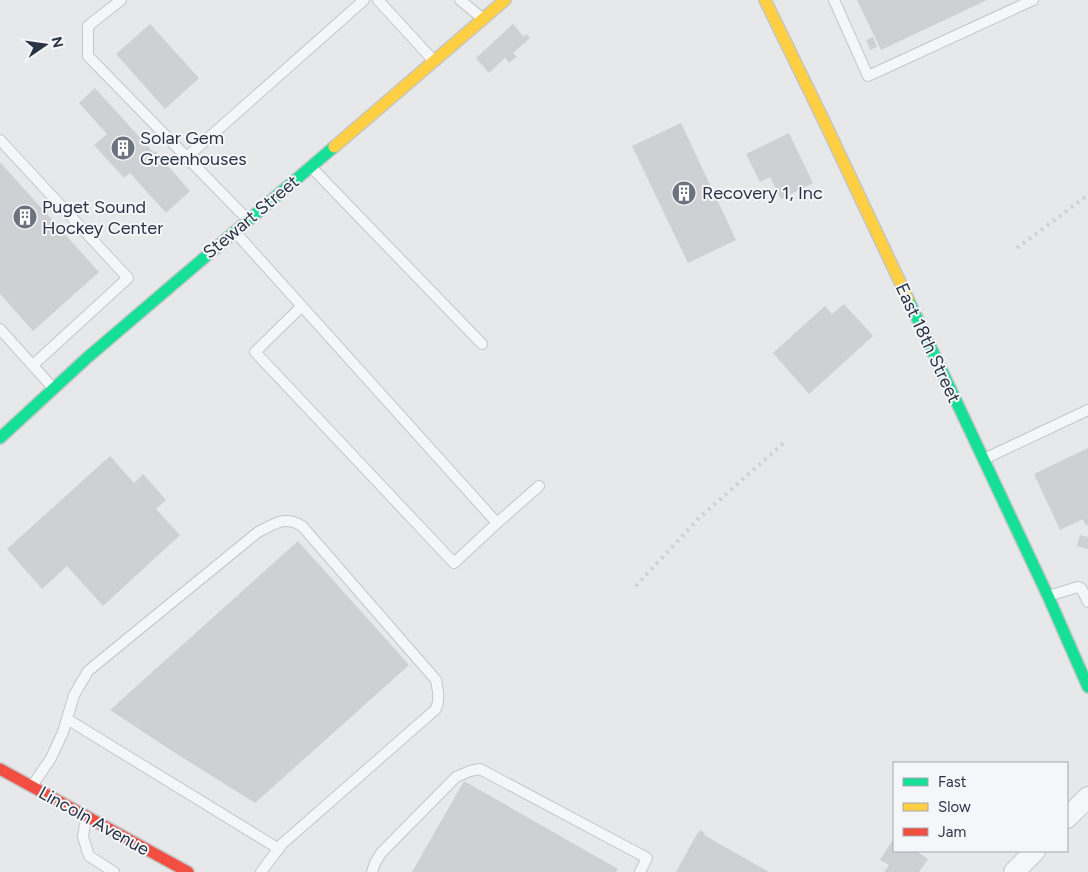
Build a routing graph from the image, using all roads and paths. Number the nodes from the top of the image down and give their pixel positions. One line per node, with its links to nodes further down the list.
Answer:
1 (121, 0): 12 (lane)
2 (364, 0): 12 (lane)
3 (378, 0): 10 (lane)
4 (460, 0): 9 (lane)
5 (505, 0): 9 (street, Stewart Street)
6 (765, 0): 23 (street, East 18th Street)
7 (834, 0): 8 (lane)
8 (1033, 0)
9 (483, 19): 10 (street, Stewart Street)
10 (434, 61): 13 (street, Stewart Street)
11 (0, 140): 19 (lane)
12 (187, 157): 14 (lane)
13 (310, 167): 14 (street, Stewart Street); 18 (lane)
14 (248, 220): 15 (street, Stewart Street)
15 (234, 231): 16 (lane); 20 (street, Stewart Street)
16 (302, 306): 25 (lane); 25 (lane)
17 (0, 329): 19 (lane)
18 (482, 344)
19 (33, 366): 20 (lane)
20 (53, 389): 22 (street, Stewart Street)
21 (1088, 410): 23 (lane)
22 (0, 438)
23 (983, 460): 26 (street, East 18th Street)
24 (539, 486): 25 (lane)
25 (497, 523)
26 (1048, 596): 27 (lane); 28 (street, East 18th Street)
27 (1088, 602)
28 (1088, 687)
29 (67, 719): 31 (lane); 35 (lane); 35 (lane)
30 (0, 769): 31 (street, Lincoln Avenue)
31 (32, 787): 33 (street, Lincoln Avenue)
32 (1088, 797): 34 (street)
33 (86, 816): 37 (lane); 38 (street, Lincoln Avenue)
34 (1068, 817)
35 (278, 848): 39 (lane)
36 (1034, 852): 42 (street)
37 (114, 872)
38 (188, 872)
39 (261, 872)
40 (372, 872): 41 (lane)
41 (640, 872)
42 (1014, 872)

